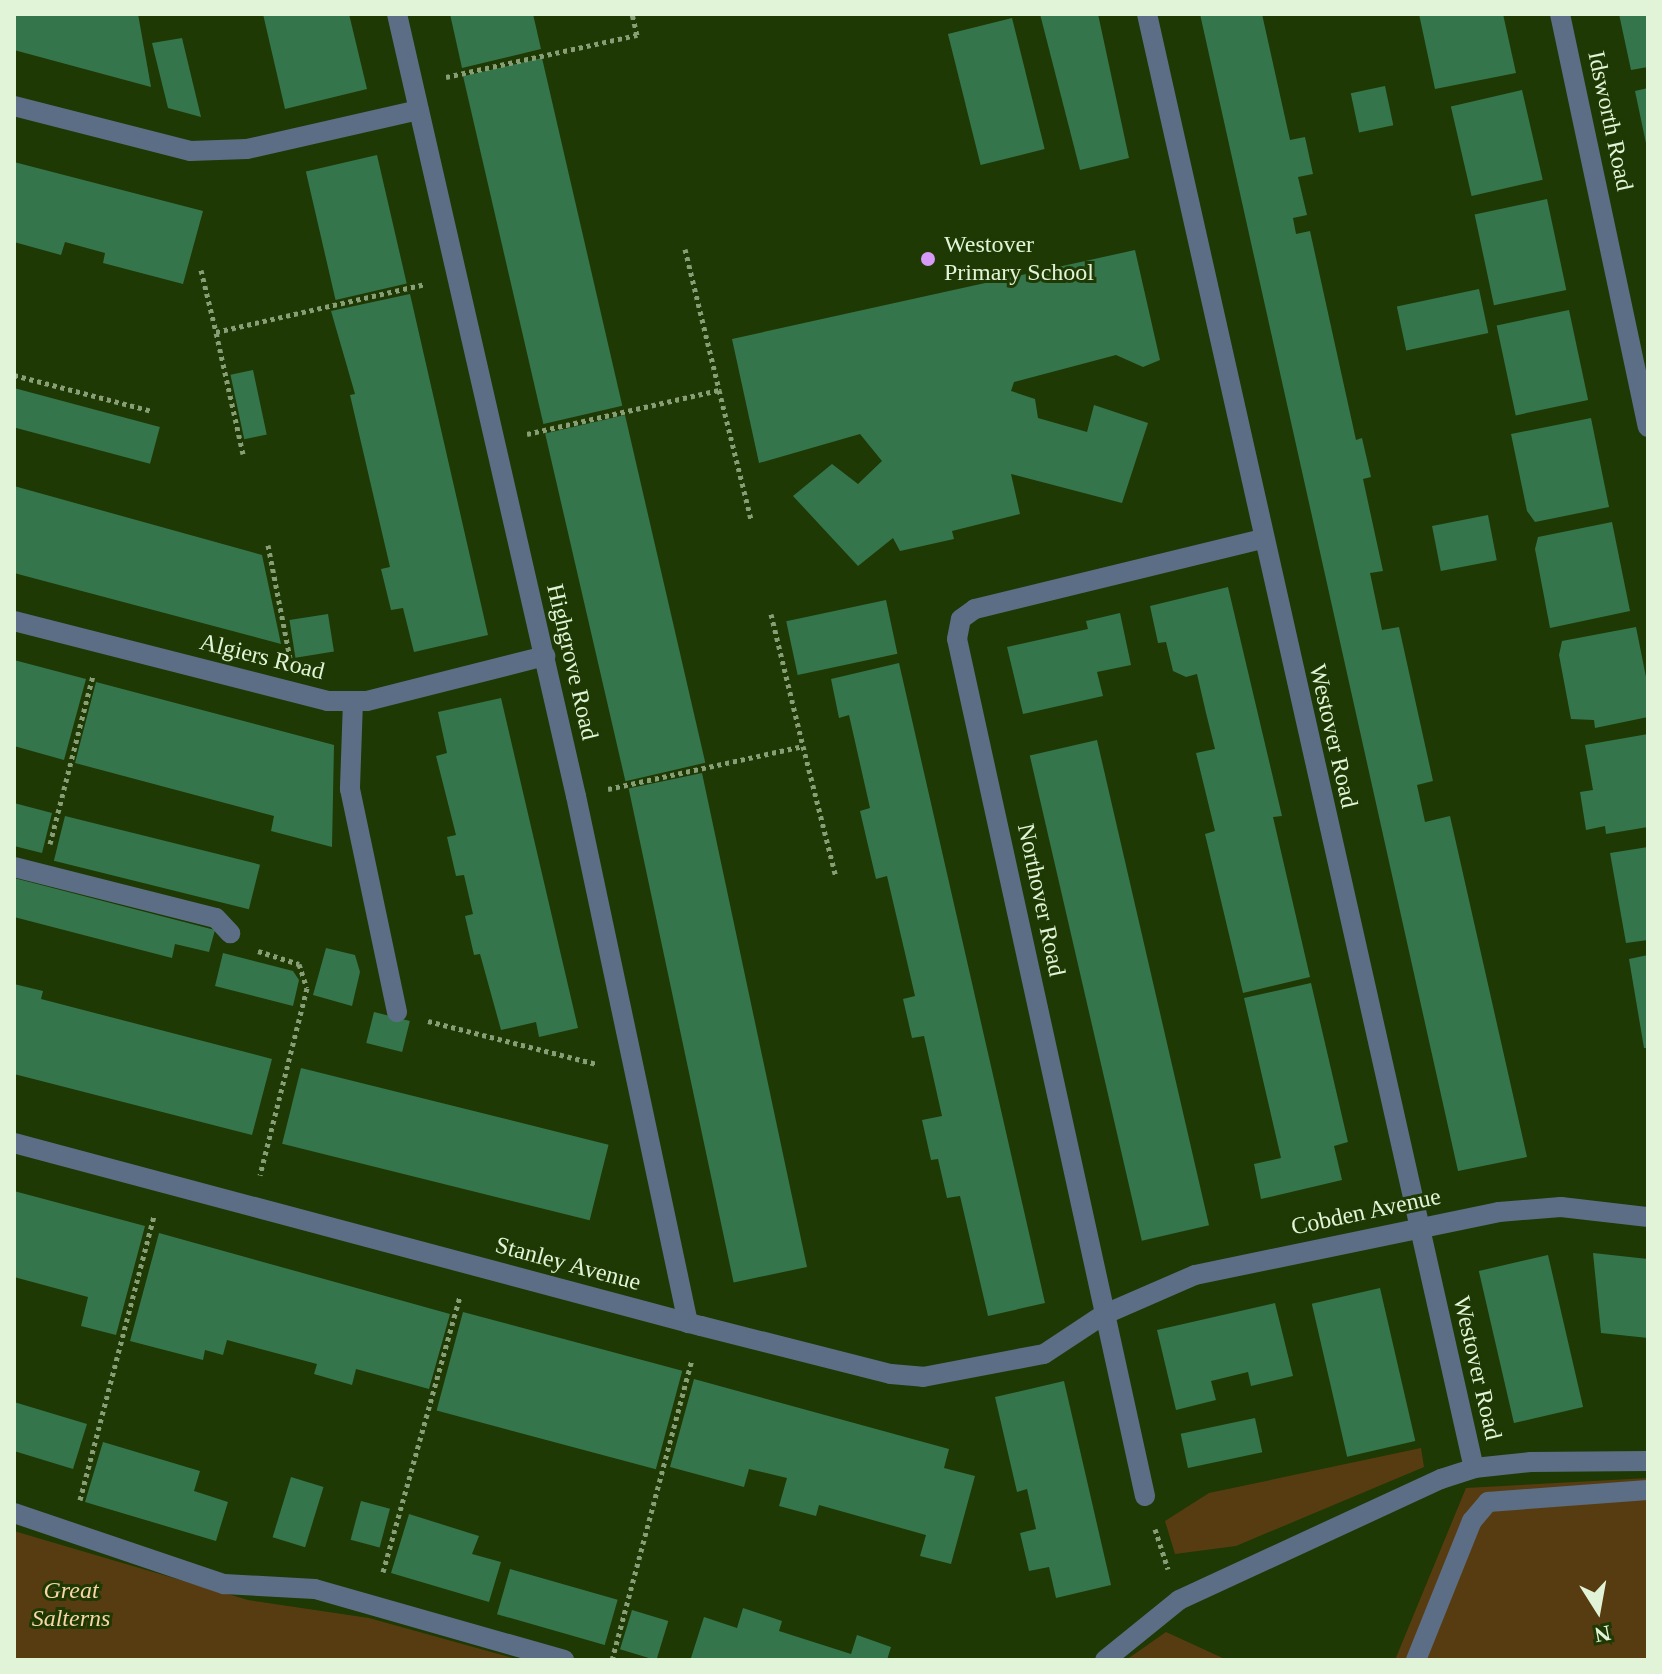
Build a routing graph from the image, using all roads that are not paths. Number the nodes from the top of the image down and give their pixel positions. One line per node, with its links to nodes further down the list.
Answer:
1 (397, 14): 5 (street, Highgrove Road)
2 (1147, 14): 7 (street, Westover Road)
3 (1560, 14): 6 (street, Idsworth Road)
4 (14, 106): 5 (street)
5 (419, 110): 9 (street, Highgrove Road)
6 (1648, 427)
7 (1262, 539): 16 (street, Westover Road); 17 (street, Northover Road)
8 (14, 621): 10 (street, Algiers Road)
9 (545, 656): 10 (street, Algiers Road); 18 (street, Highgrove Road)
10 (353, 701): 13 (street)
11 (14, 867): 12 (street)
12 (230, 933)
13 (397, 1012)
14 (14, 1143): 18 (street, Stanley Avenue)
15 (1648, 1217): 16 (street, Cobden Avenue)
16 (1417, 1227): 17 (street, Cobden Avenue); 20 (street, Westover Road)
17 (1103, 1315): 18 (street, Stanley Avenue); 22 (street, Northover Road)
18 (694, 1324)
19 (1648, 1461): 20 (street)
20 (1474, 1468): 25 (street)
21 (1648, 1490): 26 (street)
22 (1145, 1496)
23 (14, 1513): 24 (street)
24 (564, 1660)
25 (1105, 1660)
26 (1416, 1660)

